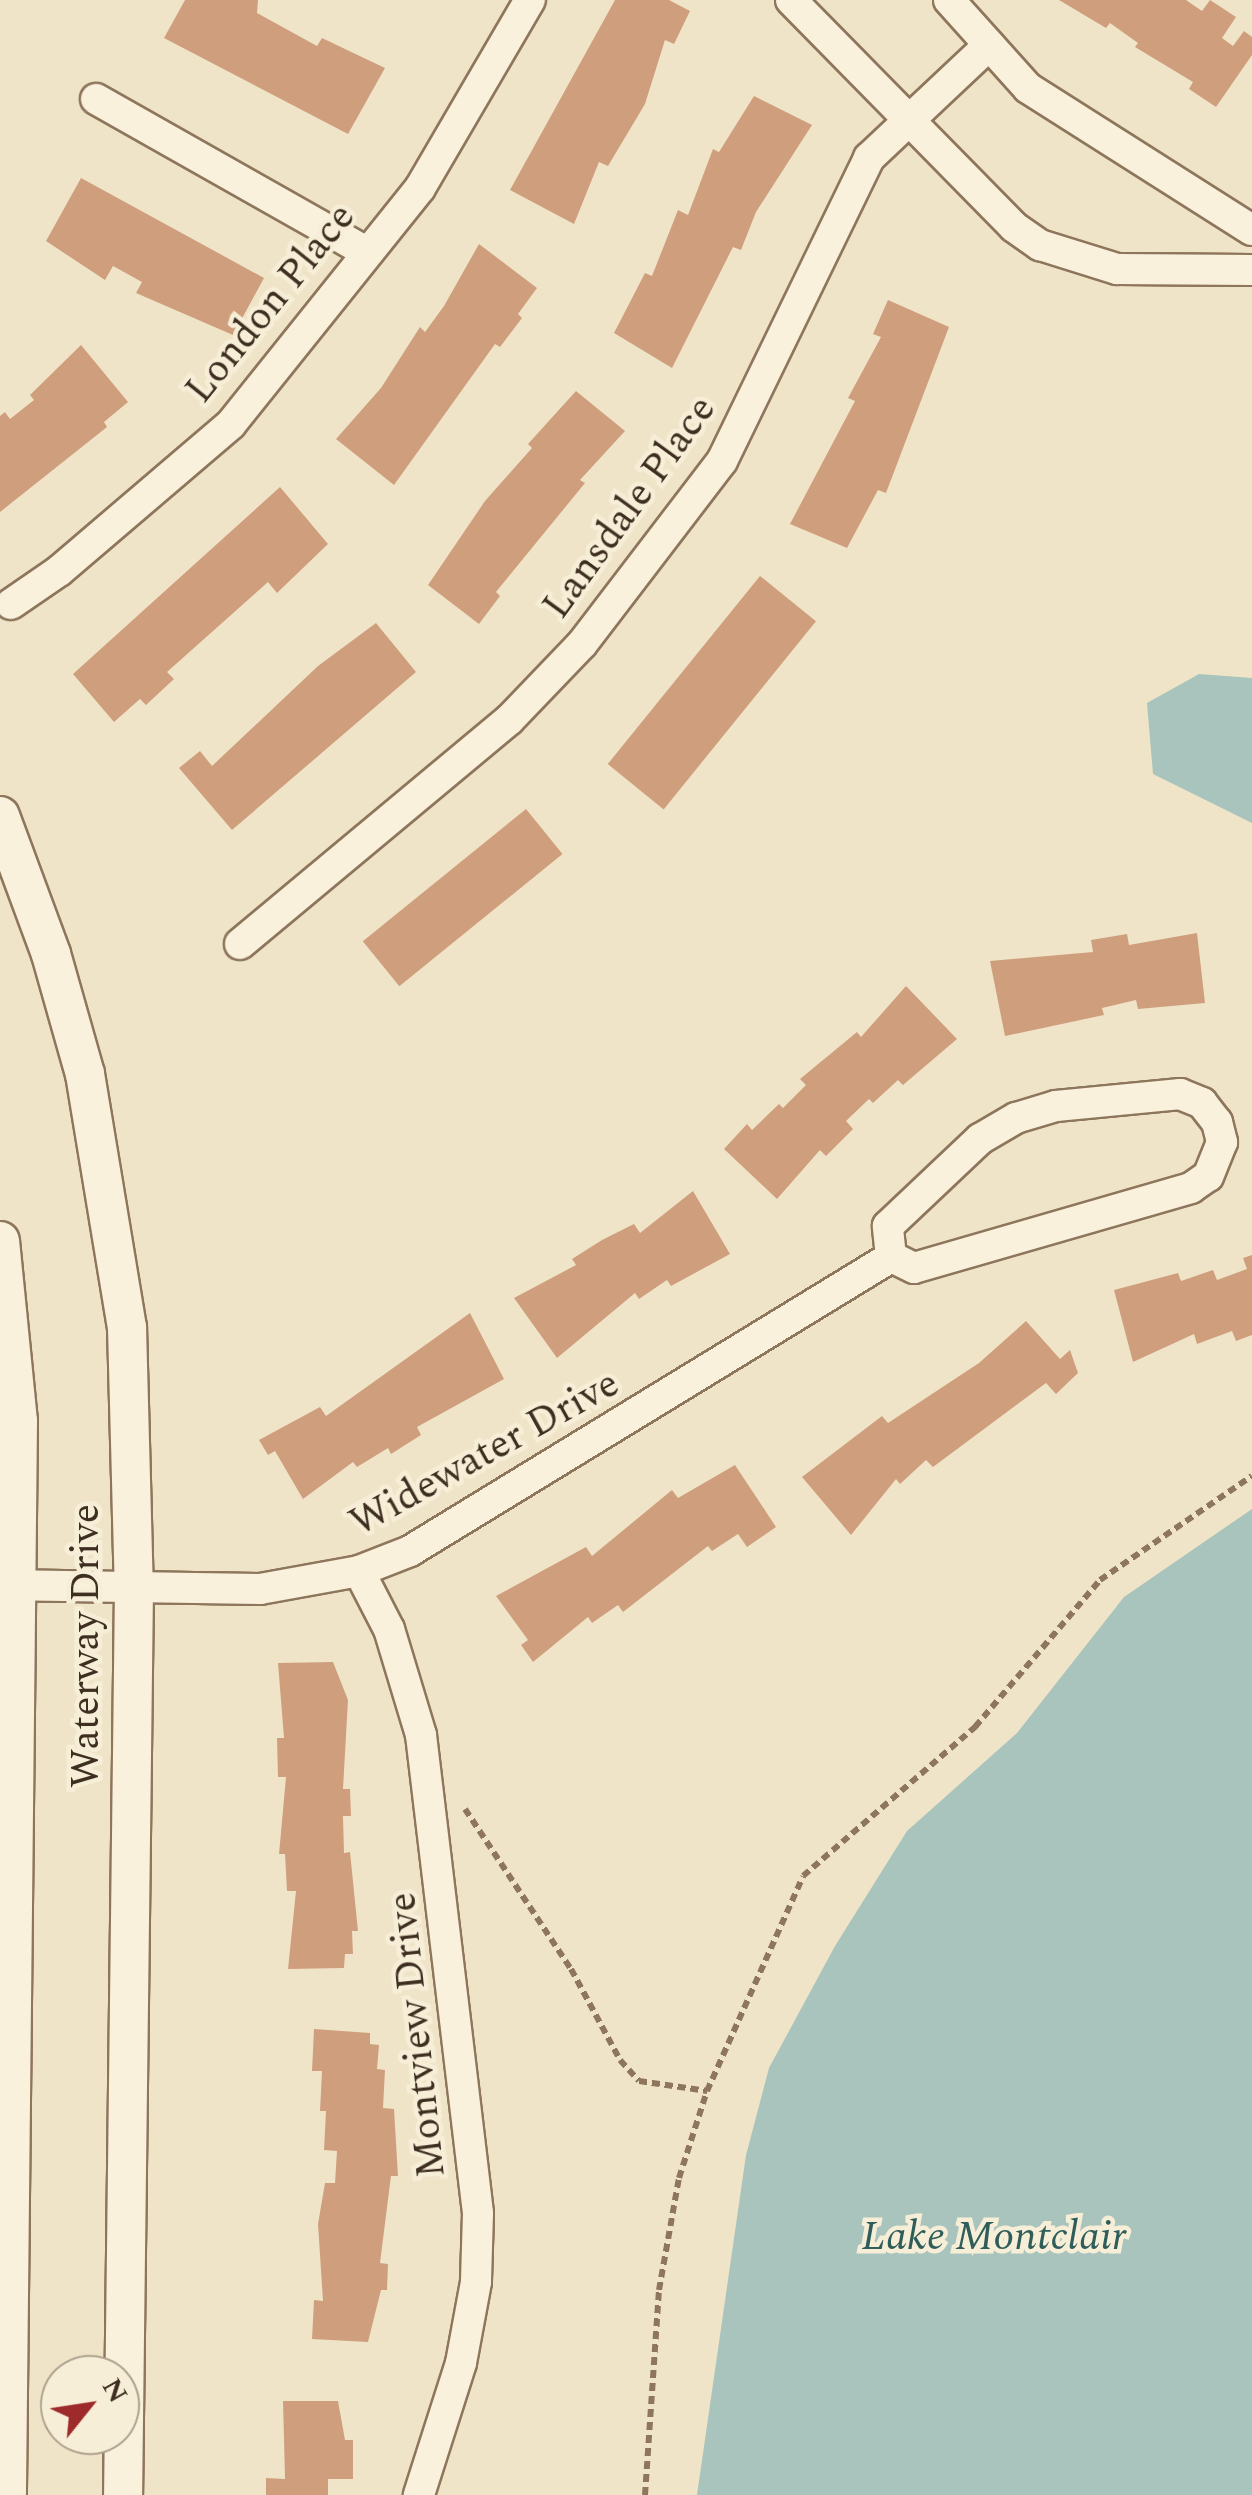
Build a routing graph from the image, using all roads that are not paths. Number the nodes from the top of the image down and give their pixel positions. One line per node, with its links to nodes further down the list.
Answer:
1 (530, 0): 8 (street, London Place)
2 (791, 0): 6 (street)
3 (949, 0): 4 (street)
4 (989, 45): 6 (street, Lansdale Place); 7 (street)
5 (96, 99): 8 (street)
6 (906, 119): 9 (street); 12 (street, Lansdale Place)
7 (1252, 230)
8 (365, 251): 10 (street, London Place)
9 (1252, 270)
10 (11, 604)
11 (0, 816): 17 (street, Waterway Drive)
12 (240, 944)
13 (0, 1241): 16 (street, Waterway Drive)
14 (891, 1257): 14 (street); 15 (street, Widewater Drive)
15 (359, 1571): 17 (street, Widewater Drive); 20 (street, Montview Drive)
16 (8, 1585): 17 (street, Widewater Drive); 18 (street, Waterway Drive)
17 (134, 1588): 19 (street, Waterway Drive)
18 (7, 2495)
19 (123, 2495)
20 (419, 2495)

